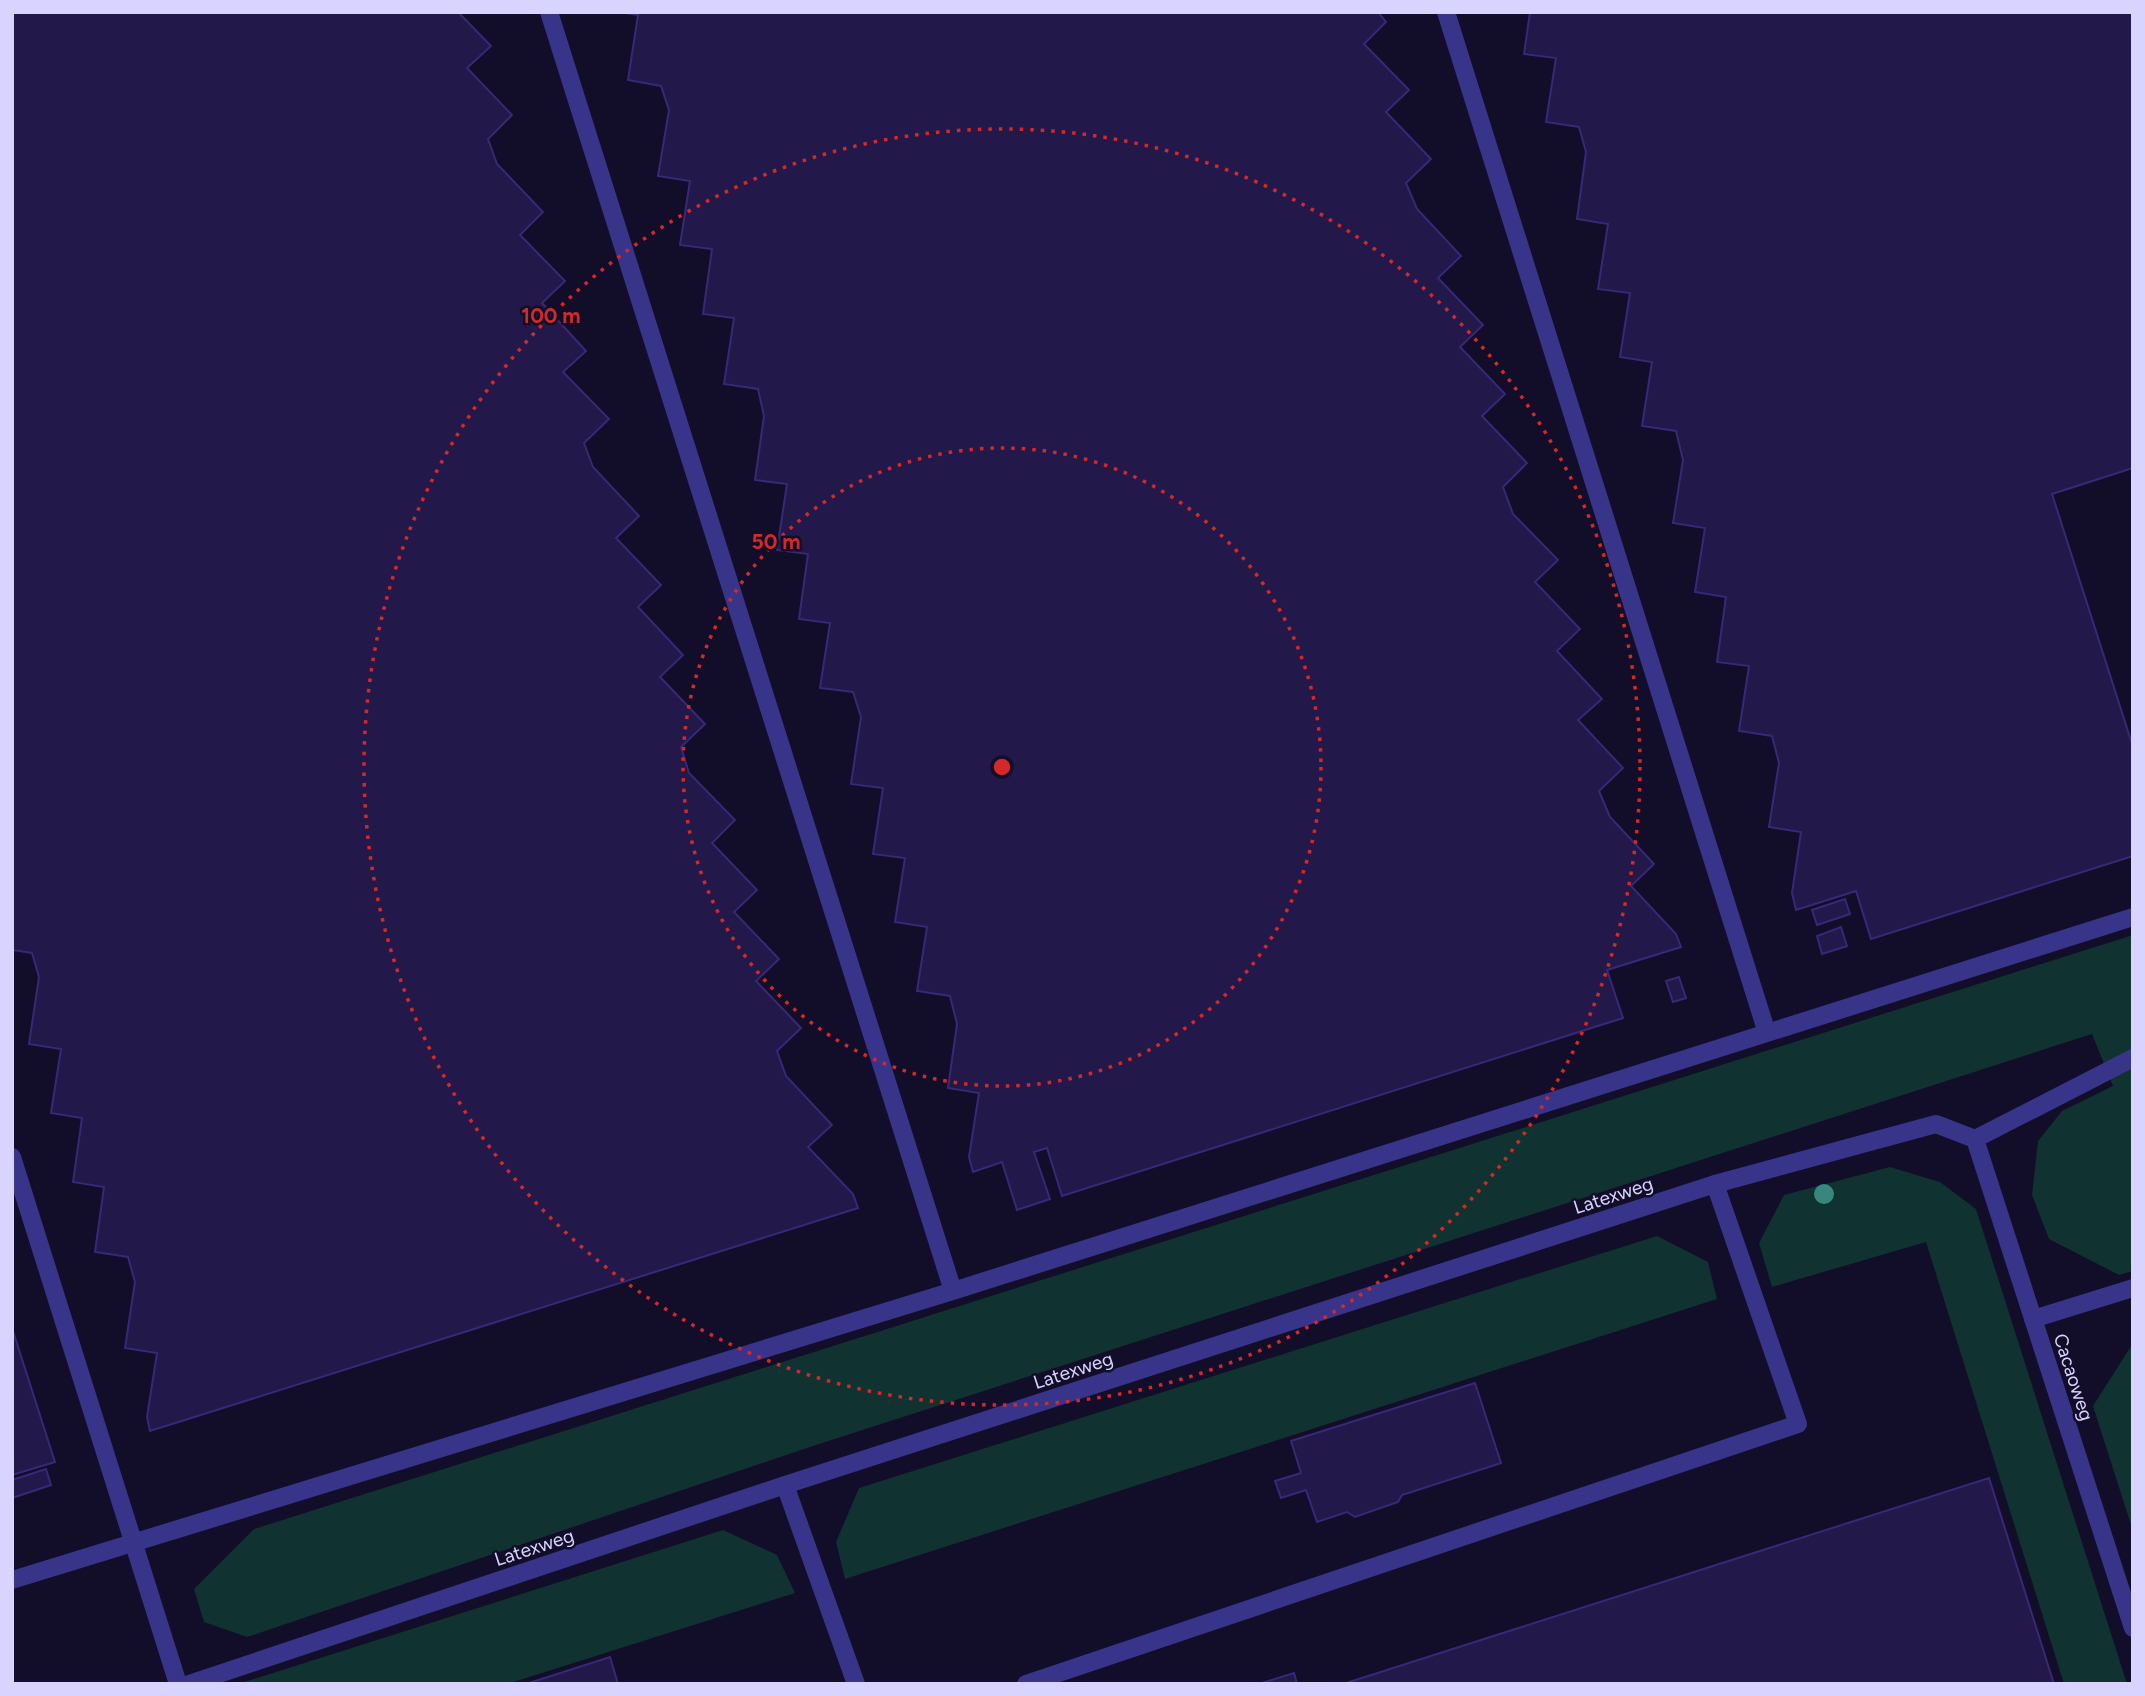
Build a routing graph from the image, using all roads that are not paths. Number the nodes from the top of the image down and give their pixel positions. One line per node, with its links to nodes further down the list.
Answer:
1 (549, 12): 10 (street)
2 (1446, 12): 4 (street)
3 (2133, 917): 4 (street)
4 (1767, 1032): 10 (street)
5 (2133, 1058): 6 (street)
6 (1975, 1139): 8 (street, Latexweg); 11 (street, Cacaoweg)
7 (12, 1157): 13 (street)
8 (1715, 1184): 12 (street, Latexweg); 19 (street)
9 (2133, 1288): 11 (street)
10 (953, 1291): 13 (street)
11 (2033, 1319): 15 (street, Cacaoweg)
12 (785, 1485): 17 (street, Latexweg); 18 (street)
13 (135, 1542): 14 (street); 16 (street)
14 (12, 1580)
15 (2133, 1628)
16 (178, 1684)
17 (189, 1684)
18 (856, 1684)
19 (1026, 1684)

